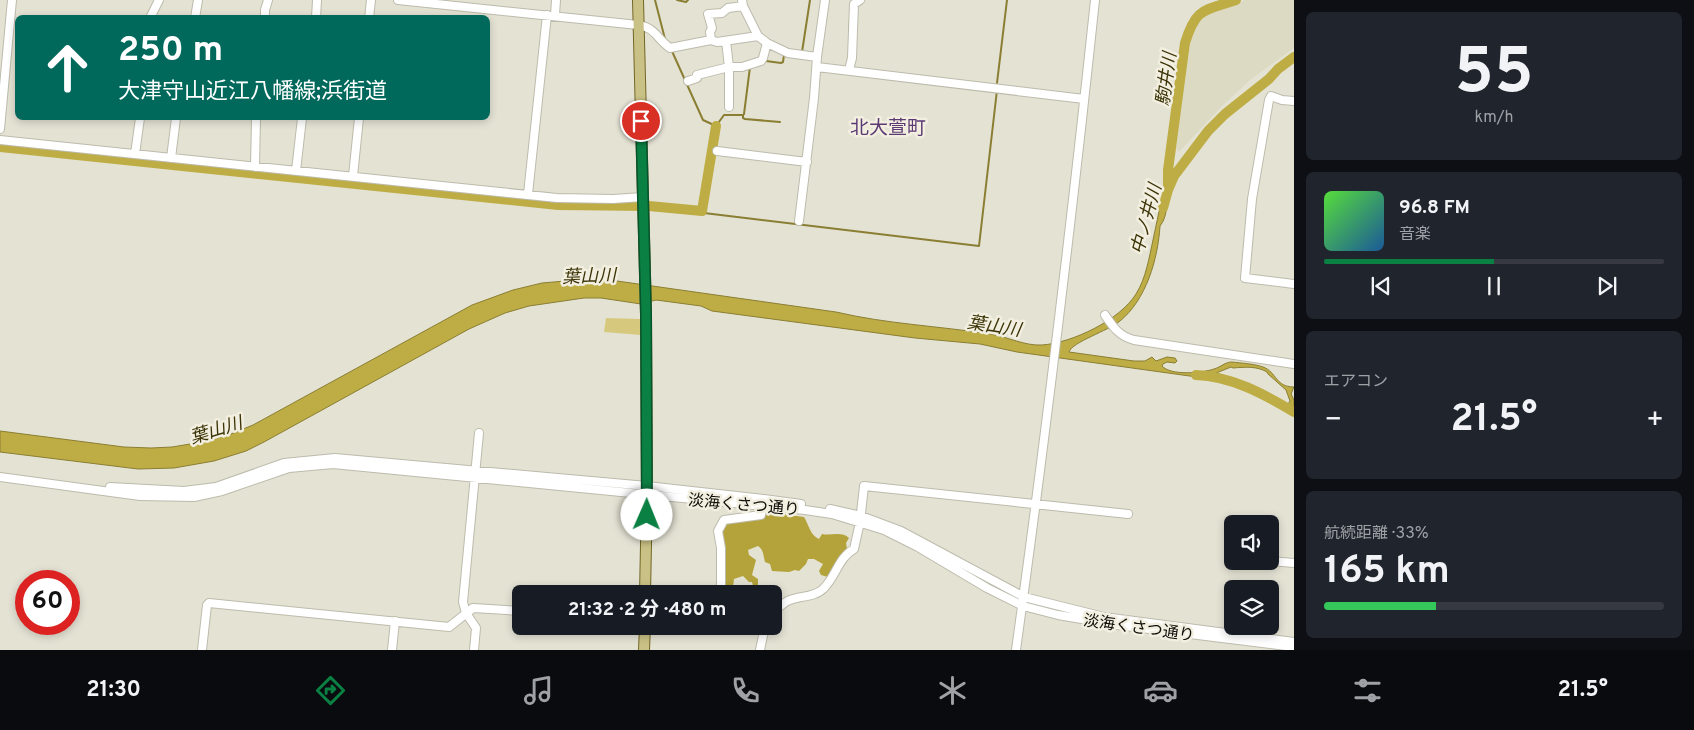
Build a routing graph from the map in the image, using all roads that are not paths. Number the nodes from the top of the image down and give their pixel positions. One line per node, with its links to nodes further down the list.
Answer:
1 (12, 0): 39 (street)
2 (159, 0): 14 (street)
3 (198, 0): 15 (street)
4 (268, 0): 16 (street)
5 (317, 0): 17 (street)
6 (371, 0): 18 (street)
7 (398, 0): 19 (street)
8 (556, 0): 20 (street)
9 (638, 0): 21 (main road)
10 (825, 0): 26 (street)
11 (860, 0): 29 (street)
12 (1095, 0): 31 (street)
13 (743, 3): 22 (street); 23 (street)
14 (152, 15)
15 (196, 15)
16 (265, 15)
17 (316, 15)
18 (369, 15)
19 (546, 15): 20 (street); 48 (street)
20 (555, 15): 21 (street)
21 (638, 24): 23 (street); 49 (main road)
22 (758, 36): 24 (street); 25 (street)
23 (711, 40): 24 (street)
24 (726, 41): 27 (street)
25 (767, 44): 26 (street); 27 (street)
26 (817, 57): 28 (street)
27 (730, 67): 30 (street); 33 (street)
28 (819, 67): 29 (street); 44 (street)
29 (849, 70): 31 (street)
30 (688, 81)
31 (1084, 99): 59 (street)
32 (1294, 102): 51 (street)
33 (729, 107)
34 (140, 120): 42 (street)
35 (176, 120): 43 (street)
36 (256, 120): 45 (street)
37 (302, 120): 46 (street)
38 (359, 120): 47 (street)
39 (0, 129)
40 (0, 140): 42 (street)
41 (717, 151): 44 (street)
42 (135, 154): 43 (street)
43 (171, 158): 45 (street)
44 (806, 162): 50 (street)
45 (255, 167): 46 (street)
46 (296, 171): 47 (street)
47 (353, 176): 48 (street)
48 (528, 194): 49 (street)
49 (643, 203): 57 (main road)
50 (799, 221)
51 (1294, 284)
52 (1105, 315): 53 (street)
53 (1294, 364)
54 (479, 434): 55 (street)
55 (475, 474): 56 (street, 淡海くさつ通り); 57 (street, 淡海くさつ通り); 69 (street)
56 (0, 477)
57 (647, 491): 58 (street, 淡海くさつ通り); 64 (main road)
58 (763, 502): 61 (street, 淡海くさつ通り); 65 (street)
59 (1036, 504): 60 (street); 61 (street); 66 (street)
60 (1128, 514)
61 (861, 519): 66 (street, 淡海くさつ通り); 67 (street)
62 (1279, 562): 63 (street)
63 (1294, 563)
64 (645, 585)
65 (721, 585)
66 (1023, 602): 73 (street, 淡海くさつ通り); 74 (street, 淡海くさつ通り); 80 (street)
67 (782, 605)
68 (512, 610): 69 (street)
69 (462, 616): 70 (street); 77 (street)
70 (395, 621): 75 (street); 76 (street)
71 (645, 635): 78 (main road)
72 (763, 635): 79 (street)
73 (1294, 642)
74 (1294, 647)
75 (202, 650)
76 (392, 650)
77 (474, 650)
78 (644, 650)
79 (760, 650)
80 (1016, 650)

